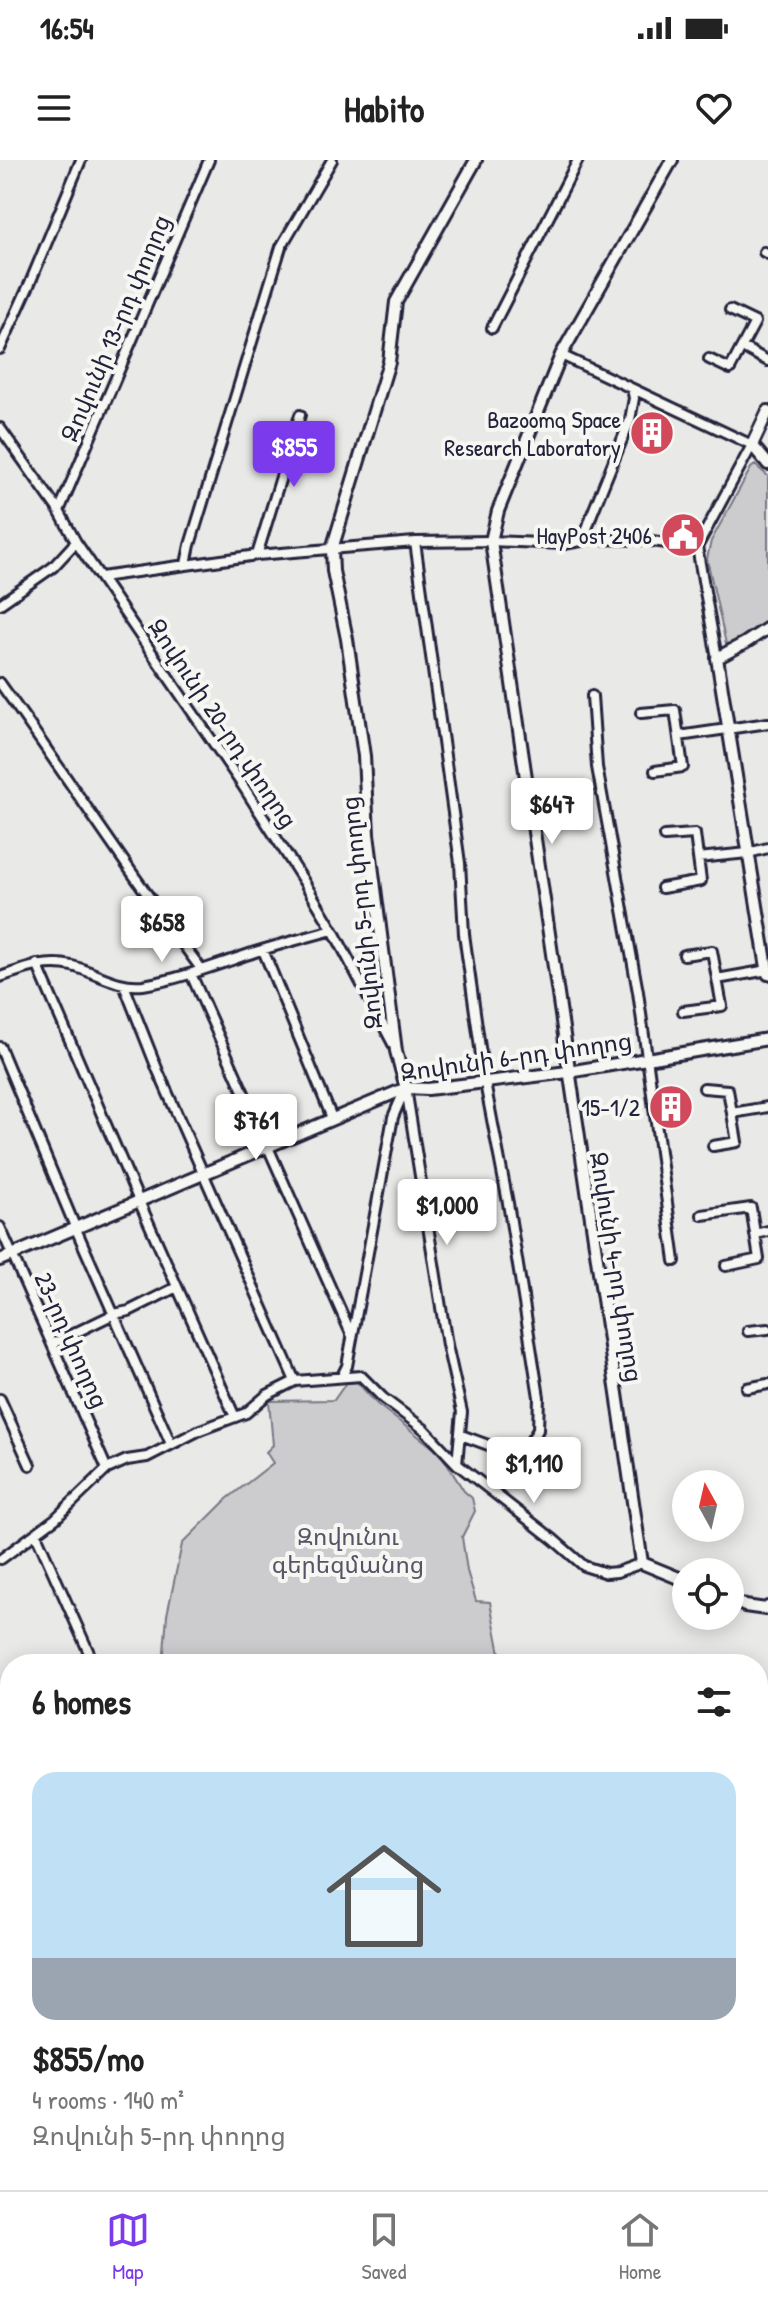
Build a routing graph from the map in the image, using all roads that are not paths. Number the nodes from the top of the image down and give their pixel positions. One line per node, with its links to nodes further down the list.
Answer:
1 (81, 160): 10 (street)
2 (209, 160): 20 (street, Զովունի 13-րդ փողոց)
3 (332, 160): 28 (street)
4 (476, 160): 26 (street, Զովունի 5-րդ փողոց)
5 (578, 160): 8 (street)
6 (672, 160): 11 (street, Զովունի 4-րդ փողոց)
7 (730, 310): 9 (street)
8 (492, 328)
9 (742, 347): 12 (street); 13 (street)
10 (0, 349)
11 (561, 355): 14 (street); 22 (street, Զովունի 4-րդ փողոց)
12 (709, 359)
13 (768, 361)
14 (632, 389): 18 (street); 21 (street)
15 (768, 411): 18 (street)
16 (300, 415): 27 (street)
17 (0, 428): 20 (street, Զովունի 20-րդ փողոց)
18 (752, 445): 19 (street); 25 (street)
19 (768, 464)
20 (59, 511): 23 (street, Զովունի 20-րդ փողոց)
21 (586, 540): 22 (street); 25 (street)
22 (491, 541): 24 (street); 60 (street, Զովունի 4-րդ փողոց)
23 (76, 542): 29 (street, Զովունի 20-րդ փողոց); 30 (street)
24 (415, 542): 26 (street); 61 (street)
25 (697, 547): 32 (street)
26 (332, 549): 27 (street); 58 (street, Զովունի 5-րդ փողոց)
27 (257, 555): 28 (street)
28 (186, 564): 29 (street)
29 (101, 577): 45 (street, Զովունի 20-րդ փողոց)
30 (0, 604)
31 (768, 628): 32 (street)
32 (717, 658): 37 (street)
33 (0, 683): 49 (street)
34 (592, 696): 59 (street)
35 (641, 713): 38 (street)
36 (768, 723): 37 (street)
37 (729, 729): 38 (street); 42 (street)
38 (679, 736): 39 (street)
39 (655, 771)
40 (664, 836): 43 (street)
41 (768, 848): 42 (street)
42 (748, 853): 43 (street); 50 (street)
43 (698, 858): 44 (street)
44 (662, 888)
45 (333, 930): 46 (street); 58 (street, Զովունի 20-րդ փողոց)
46 (263, 950): 49 (street); 66 (street)
47 (684, 955): 53 (street)
48 (37, 964): 52 (street); 54 (street); 70 (street)
49 (202, 970): 51 (street)
50 (768, 972): 53 (street)
51 (191, 974): 54 (street); 67 (street)
52 (0, 977)
53 (717, 979): 55 (street)
54 (124, 985): 69 (street)
55 (683, 1011)
56 (768, 1039): 59 (street, Զովունի 6-րդ փողոց)
57 (0, 1047): 73 (street)
58 (396, 1051): 62 (street, Զովունի 5-րդ փողոց)
59 (648, 1058): 60 (street, Զովունի 6-րդ փողոց); 78 (street)
60 (568, 1072): 61 (street, Զովունի 6-րդ փողոց); 99 (street, Զովունի 4-րդ փողոց)
61 (485, 1083): 62 (street, Զովունի 6-րդ փողոց); 92 (street)
62 (406, 1088): 66 (street, Զովունի 6-րդ փողոց); 84 (street); 92 (street, Զովունի 5-րդ փողոց)
63 (704, 1088): 65 (street)
64 (768, 1107): 65 (street)
65 (732, 1113): 68 (street)
66 (332, 1118): 67 (street, Զովունի 6-րդ փողոց)
67 (266, 1145): 69 (street, Զովունի 6-րդ փողոց); 84 (street)
68 (713, 1146)
69 (203, 1173): 70 (street, Զովունի 6-րդ փողոց); 87 (street)
70 (139, 1201): 73 (street, Զովունի 6-րդ փողոց); 80 (street)
71 (702, 1215): 75 (street)
72 (0, 1227): 76 (street, 23-րդ փողոց)
73 (76, 1229): 76 (street, Զովունի 6-րդ փողոց); 81 (street)
74 (768, 1231): 75 (street)
75 (755, 1234): 79 (street)
76 (12, 1255): 77 (street, Զովունի 6-րդ փողոց); 85 (street, 23-րդ փողոց)
77 (0, 1260)
78 (675, 1261)
79 (726, 1266)
80 (177, 1287): 81 (street); 91 (street)
81 (114, 1314): 85 (street); 93 (street)
82 (768, 1329): 83 (street)
83 (748, 1331)
84 (352, 1336): 86 (street)
85 (52, 1344): 96 (street, 23-րդ փողոց)
86 (342, 1376): 87 (street); 94 (street)
87 (295, 1381): 91 (street)
88 (768, 1384): 89 (street)
89 (747, 1388)
90 (0, 1399): 95 (street)
91 (235, 1417): 93 (street)
92 (461, 1435): 94 (street, Զովունի 5-րդ փողոց)
93 (171, 1444): 96 (street)
94 (457, 1464): 99 (street)
95 (30, 1465)
96 (107, 1469): 97 (street)
97 (36, 1534): 98 (street); 103 (street)
98 (0, 1559)
99 (642, 1563): 100 (street)
100 (672, 1575)
101 (744, 1606): 102 (street)
102 (767, 1612)
103 (90, 1654)

